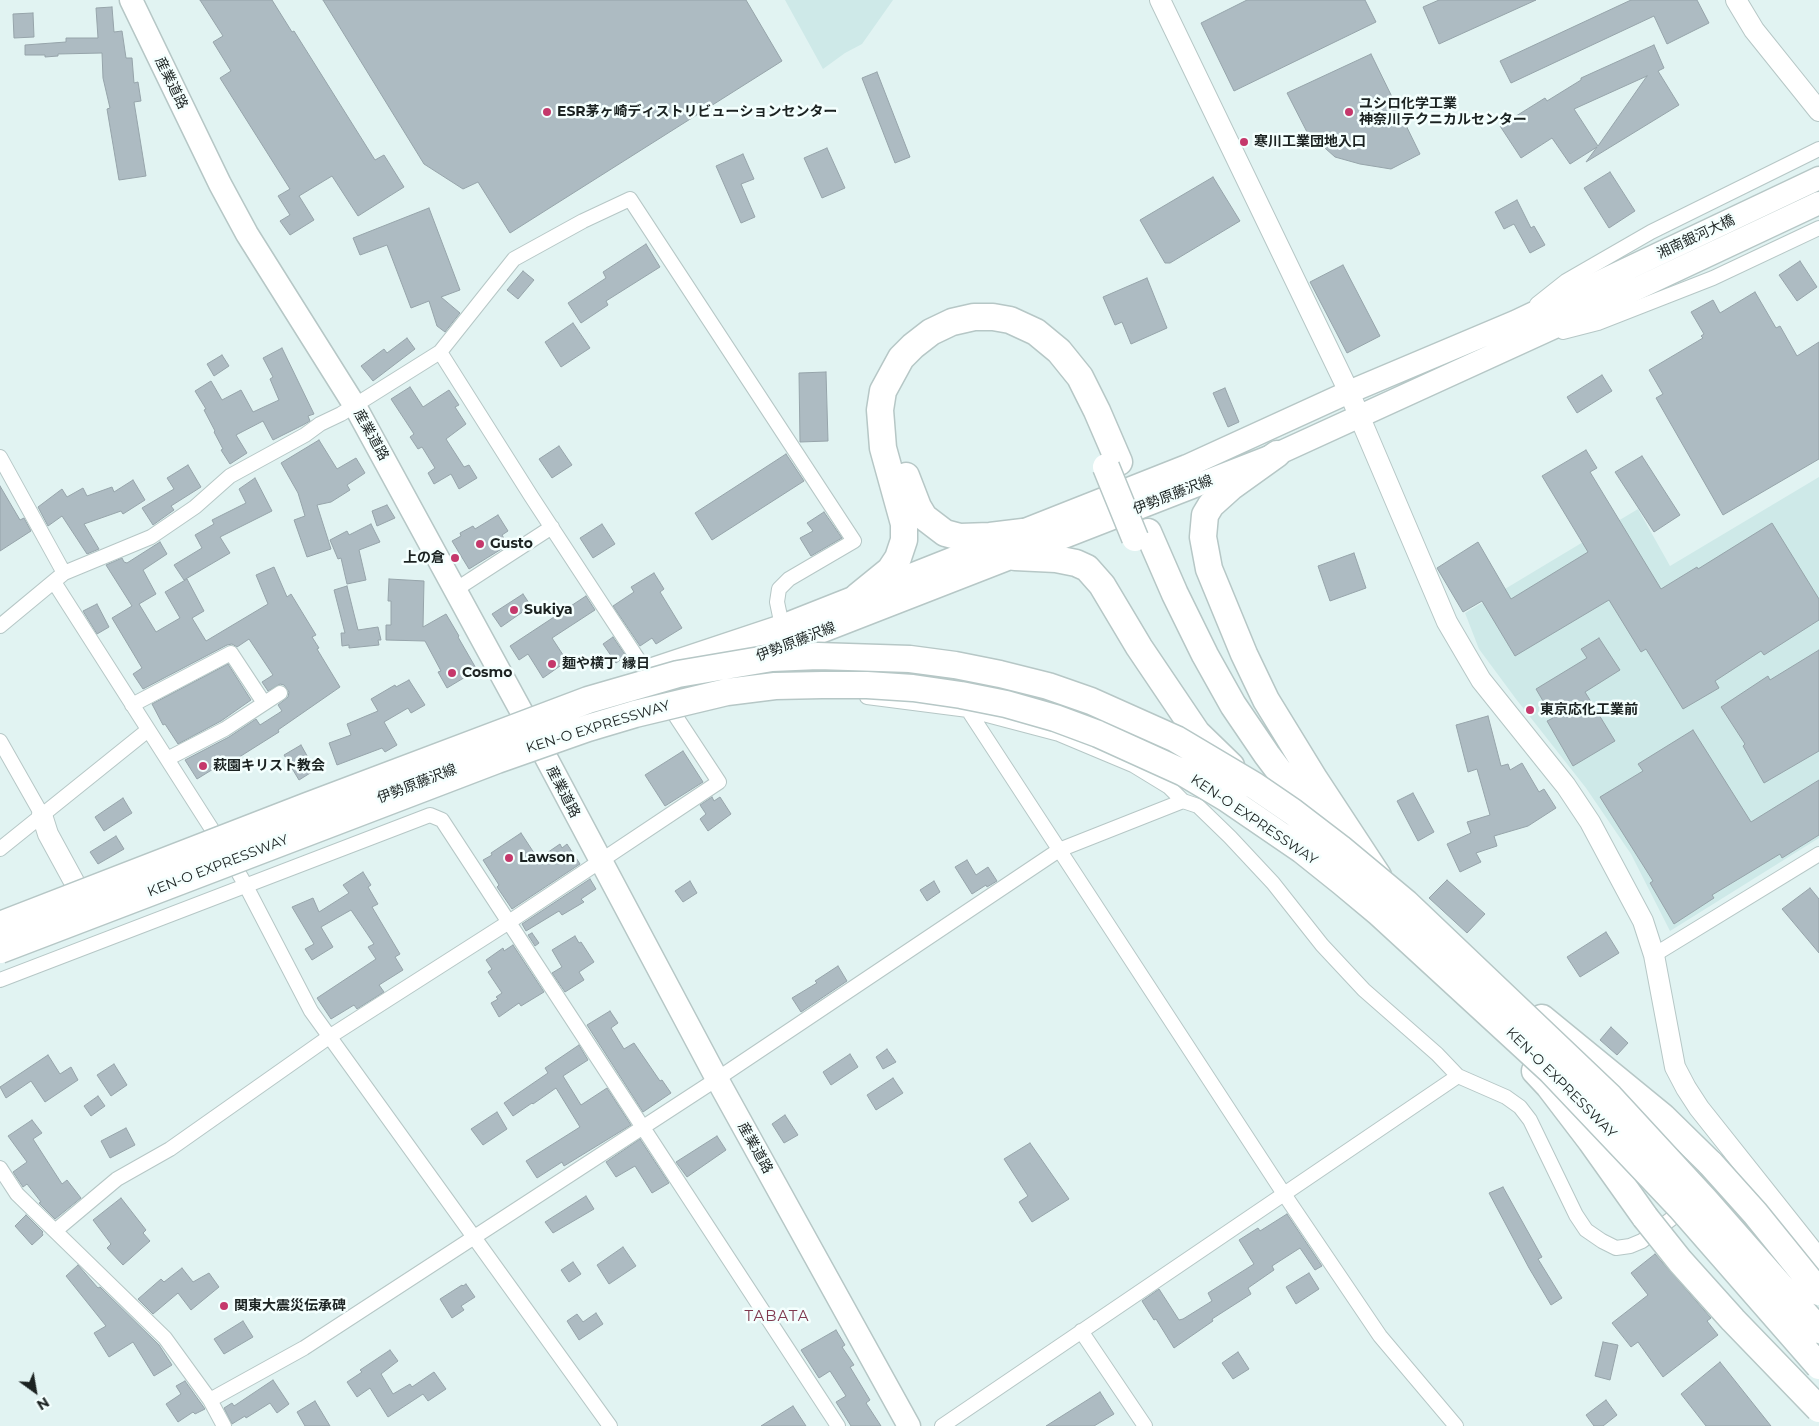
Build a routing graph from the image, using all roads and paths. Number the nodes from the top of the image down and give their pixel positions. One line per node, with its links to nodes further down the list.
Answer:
1 (131, 0): 14 (main road, 産業道路)
2 (1160, 0): 13 (street)
3 (1736, 0): 4 (street)
4 (1819, 111)
5 (1819, 149): 10 (street)
6 (1819, 178): 9 (main road, 湘南銀河大橋)
7 (1819, 202): 9 (main road, 湘南銀河大橋)
8 (1819, 228): 11 (street)
9 (1577, 305): 10 (main road, 伊勢原藤沢線); 11 (main road, 伊勢原藤沢線)
10 (1515, 322): 13 (main road, 伊勢原藤沢線)
11 (1516, 345): 15 (main road, 伊勢原藤沢線)
12 (440, 352): 14 (street); 19 (street); 27 (street)
13 (1349, 392): 15 (street); 20 (main road, 伊勢原藤沢線)
14 (356, 406): 23 (street); 24 (main road, 産業道路)
15 (1360, 416): 16 (main road, 伊勢原藤沢線); 61 (street)
16 (1277, 454): 22 (main road, 伊勢原藤沢線); 51 (highway)
17 (0, 457): 23 (street)
18 (1112, 465): 20 (highway); 21 (highway, bridge); 25 (highway)
19 (552, 527): 24 (street); 29 (street)
20 (1023, 532): 25 (main road, 伊勢原藤沢線)
21 (1142, 535): 45 (highway); 51 (highway)
22 (1015, 557): 28 (main road, 伊勢原藤沢線); 45 (highway)
23 (59, 577): 26 (street); 33 (street)
24 (455, 590): 35 (main road, 産業道路)
25 (858, 596): 27 (main road, 伊勢原藤沢線)
26 (0, 626)
27 (782, 626): 29 (main road, 伊勢原藤沢線)
28 (775, 650): 31 (main road, 伊勢原藤沢線); 34 (street)
29 (646, 671): 31 (street); 35 (main road, 伊勢原藤沢線)
30 (280, 693): 32 (street)
31 (661, 695): 37 (main road, 伊勢原藤沢線); 50 (street)
32 (264, 703): 33 (street); 39 (street)
33 (132, 705): 36 (street)
34 (968, 710): 40 (street); 47 (street)
35 (525, 718): 37 (main road, 産業道路); 43 (main road, 伊勢原藤沢線)
36 (148, 730): 39 (street); 42 (street)
37 (536, 739): 41 (main road, 伊勢原藤沢線); 50 (main road, 産業道路)
38 (0, 741): 42 (street)
39 (167, 759): 43 (street)
40 (1183, 801): 47 (street); 64 (street)
41 (348, 811): 44 (street); 49 (main road, 伊勢原藤沢線)
42 (42, 816): 46 (street); 53 (street)
43 (216, 835): 49 (street); 53 (main road, 伊勢原藤沢線)
44 (362, 842): 52 (street); 56 (street)
45 (1314, 847): 78 (highway, bridge)
46 (0, 849)
47 (1059, 850): 65 (street); 69 (street)
48 (1819, 854): 61 (street)
49 (229, 856): 52 (street); 54 (main road, 伊勢原藤沢線)
50 (600, 860): 56 (street); 65 (main road, 産業道路)
51 (1383, 883): 73 (highway, bridge)
52 (246, 886): 58 (street); 63 (street)
53 (78, 889): 55 (main road, 伊勢原藤沢線)
54 (90, 909): 58 (street); 59 (main road, 伊勢原藤沢線)
55 (0, 919)
56 (508, 922): 63 (street); 66 (street)
57 (0, 925): 74 (highway, KEN-O EXPRESSWAY, bridge)
58 (104, 940): 62 (street)
59 (0, 944)
60 (0, 950): 76 (highway, KEN-O EXPRESSWAY, bridge)
61 (1654, 955): 67 (street)
62 (0, 980)
63 (329, 1037): 70 (street); 71 (street)
64 (1458, 1076): 67 (street); 69 (street)
65 (716, 1079): 66 (street); 82 (main road, 産業道路)
66 (644, 1126): 71 (street); 81 (street)
67 (1744, 1164): 72 (street)
68 (0, 1168): 70 (street)
69 (1284, 1194): 75 (street); 85 (street)
70 (55, 1231): 77 (street)
71 (474, 1236): 77 (street); 80 (street)
72 (1819, 1259)
73 (1819, 1292)
74 (1819, 1330)
75 (1082, 1331): 83 (street); 84 (street)
76 (1819, 1366)
77 (210, 1400): 79 (street)
78 (1819, 1409)
79 (224, 1426)
80 (610, 1426)
81 (838, 1426)
82 (909, 1426)
83 (942, 1426)
84 (1145, 1426)
85 (1456, 1426)

